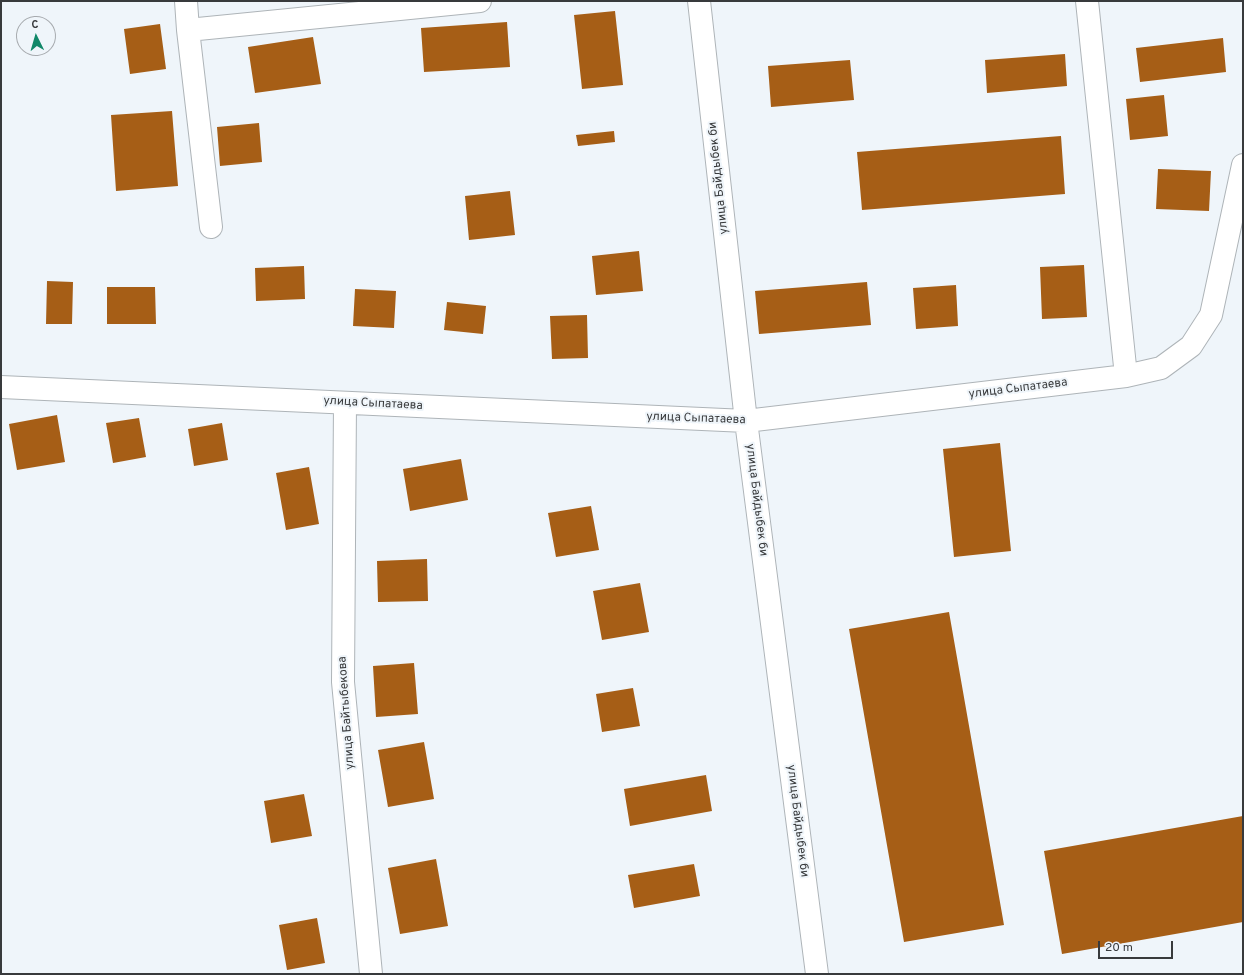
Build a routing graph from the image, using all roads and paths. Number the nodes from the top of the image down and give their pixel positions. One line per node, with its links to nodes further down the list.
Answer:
1 (186, 1): 5 (street)
2 (480, 1): 5 (street)
3 (700, 1): 11 (street, улица Байдыбек би)
4 (1087, 1): 8 (street)
5 (188, 30): 7 (street)
6 (1243, 165): 8 (street, улица Сыпатаева)
7 (211, 227)
8 (1126, 376): 11 (street, улица Сыпатаева)
9 (1, 387): 10 (street, улица Сыпатаева)
10 (345, 403): 11 (street, улица Сыпатаева); 12 (street, улица Байтыбекова)
11 (746, 421): 13 (street, улица Байдыбек би)
12 (371, 974)
13 (817, 974)

